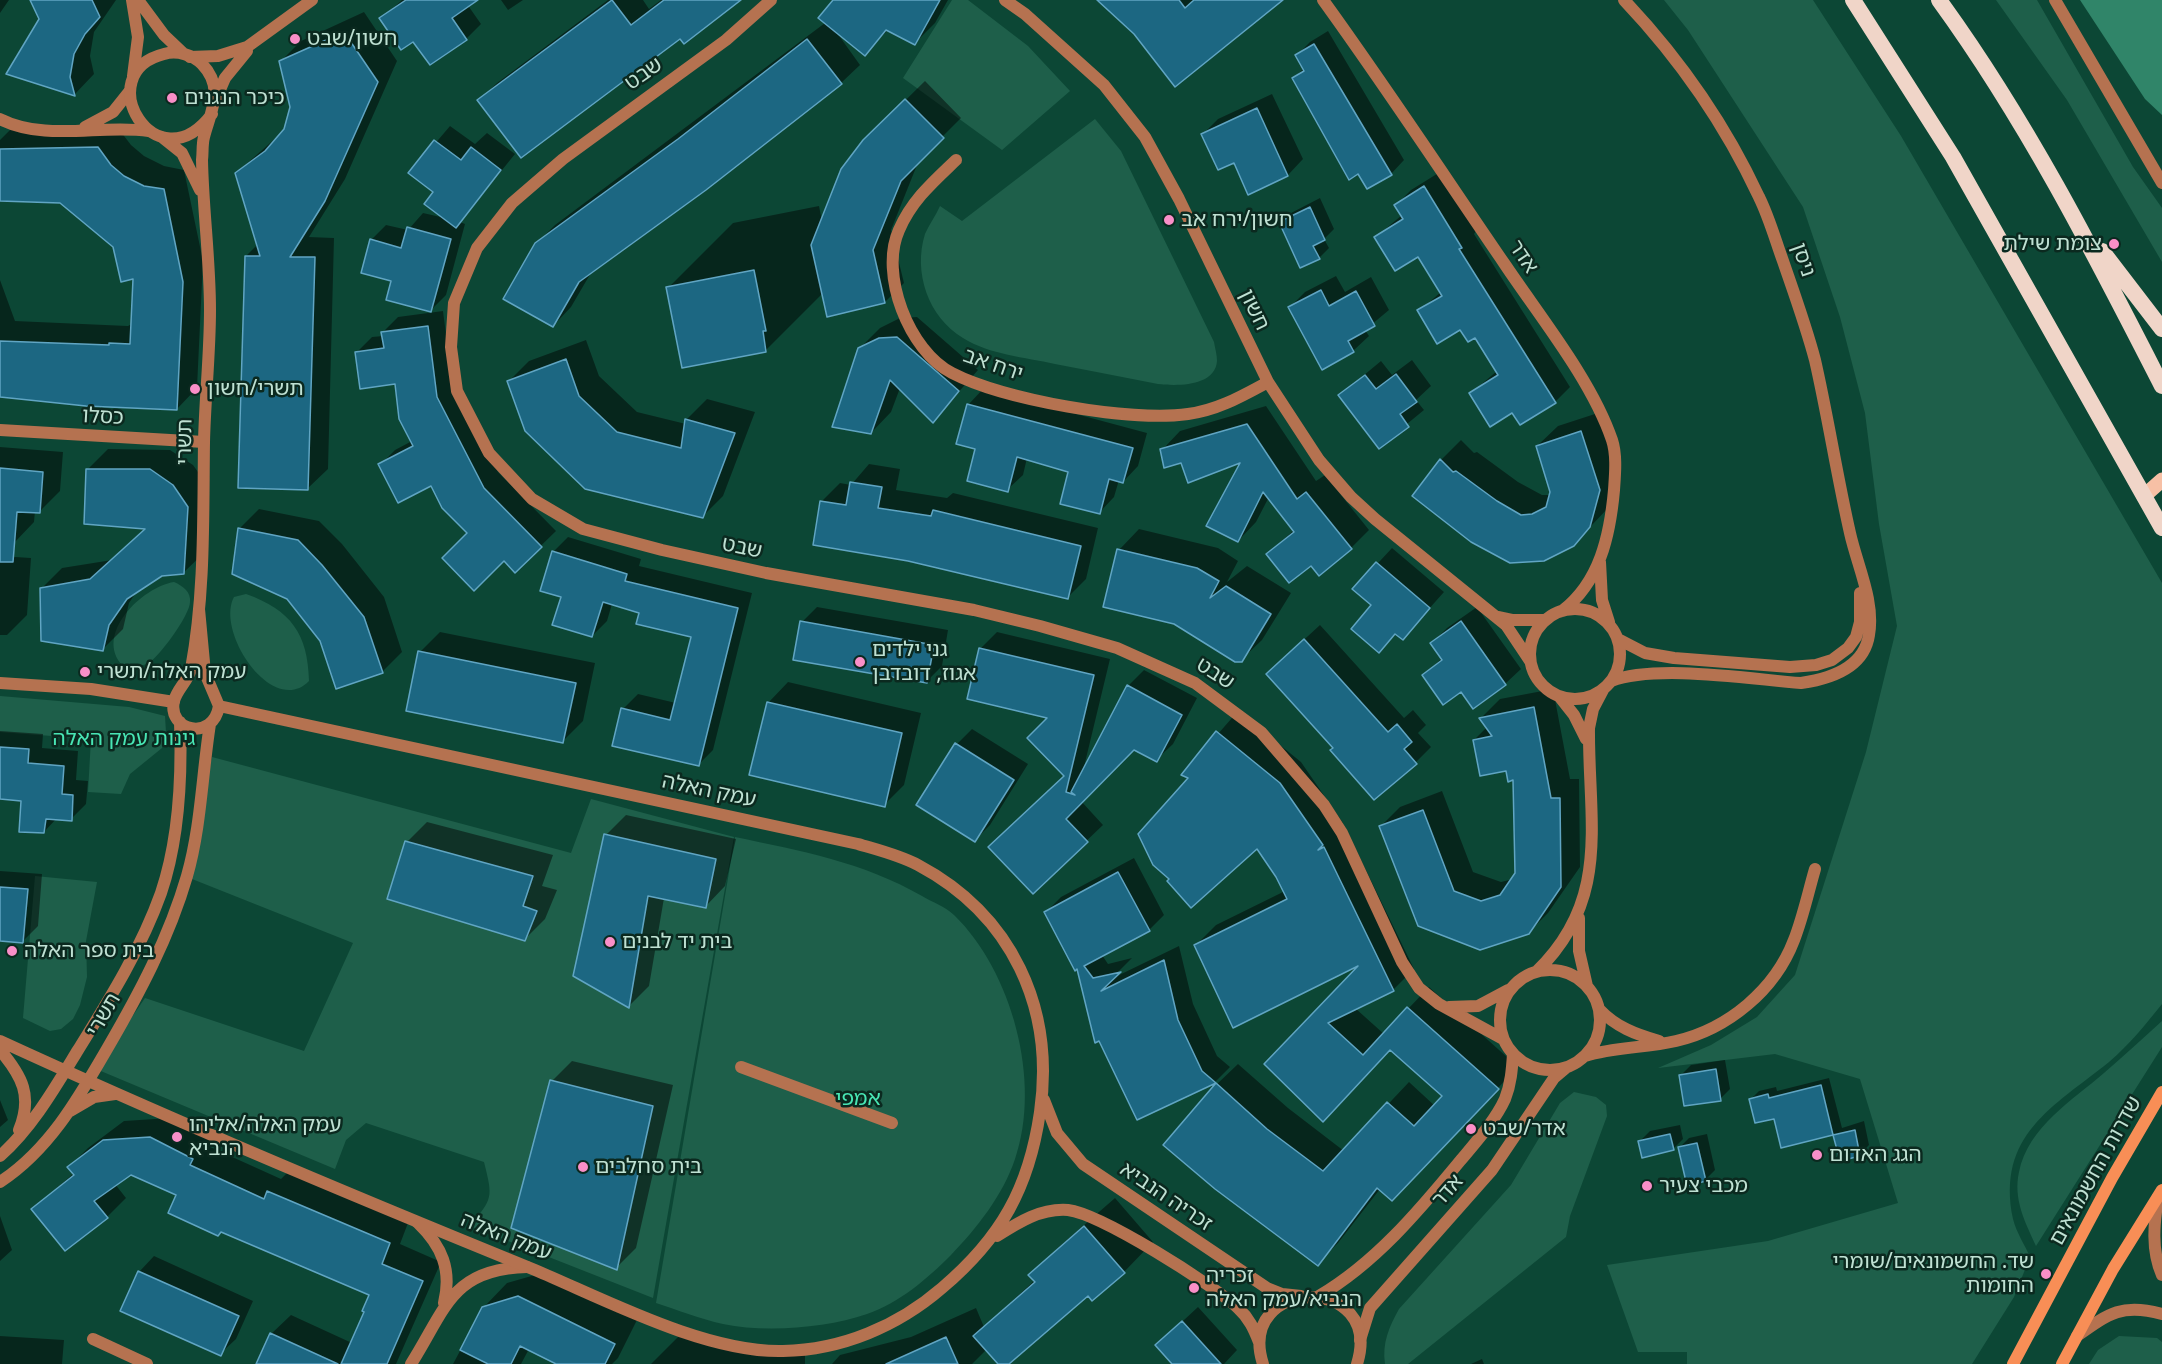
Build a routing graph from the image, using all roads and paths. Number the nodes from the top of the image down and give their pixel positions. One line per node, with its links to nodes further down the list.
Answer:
1 (132, 0): 13 (street)
2 (138, 0): 12 (street)
3 (312, 0): 11 (street)
4 (771, 0): 57 (street, שבט)
5 (1005, 0): 25 (street, חשון)
6 (1323, 0): 33 (street, אדר)
7 (1624, 0): 34 (street, ניסן)
8 (1853, 0): 31 (highway)
9 (1939, 0): 23 (highway)
10 (2055, 0): 21 (street)
11 (258, 39): 12 (street); 15 (street)
12 (187, 55): 13 (street); 15 (street)
13 (133, 77): 14 (street)
14 (129, 92): 17 (street); 18 (street)
15 (213, 110): 19 (street); 22 (street, תשרי)
16 (0, 119): 18 (street)
17 (149, 131): 18 (street); 19 (street)
18 (60, 132)
19 (161, 136): 22 (street, תשרי)
20 (956, 160): 25 (street, ירח אב)
21 (2162, 183)
22 (204, 203): 28 (street, תשרי)
23 (2074, 216): 24 (highway); 26 (highway)
24 (2162, 329)
25 (1268, 382): 37 (street, חשון)
26 (2162, 386)
27 (0, 430): 28 (street, כסלו)
28 (204, 442): 35 (street, תשרי)
29 (2162, 480): 31 (main road)
30 (2162, 494): 31 (main road)
31 (2144, 496): 32 (highway)
32 (2162, 528)
33 (1600, 561): 36 (street, אדר); 39 (street, אדר)
34 (1860, 571): 40 (street, ניסן); 43 (street, ניסן)
35 (199, 609): 44 (street, תשרי); 45 (street, תשרי)
36 (1562, 610): 38 (street); 39 (street)
37 (1495, 615): 38 (street, חשון); 41 (street, חשון)
38 (1546, 620): 41 (street)
39 (1609, 624): 40 (street)
40 (1618, 639): 43 (street)
41 (1530, 661): 46 (street)
42 (0, 683): 47 (street)
43 (1607, 685): 46 (street); 51 (street)
44 (180, 689): 45 (street); 47 (street)
45 (215, 692): 48 (street)
46 (1559, 696): 51 (street)
47 (174, 702): 49 (street)
48 (219, 706): 50 (street); 70 (street, עמק האלה)
49 (180, 722): 50 (street); 67 (street, תשרי)
50 (210, 724): 68 (street, תשרי)
51 (1589, 746): 53 (street)
52 (1815, 869): 61 (street)
53 (1580, 908): 54 (street); 56 (street)
54 (1535, 973): 55 (street); 56 (street)
55 (1513, 987): 57 (street); 59 (street)
56 (1587, 987): 58 (street)
57 (1439, 1004): 59 (street, שבט)
58 (1599, 1009): 61 (street); 64 (street)
59 (1503, 1039): 63 (street)
60 (0, 1041): 67 (street, עמק האלה)
61 (1666, 1042): 64 (street)
62 (0, 1050): 74 (street)
63 (1513, 1054): 66 (street); 83 (street, אדר)
64 (1585, 1056): 66 (street)
65 (741, 1067): 73 (street)
66 (1567, 1067): 88 (street, אדר)
67 (66, 1071): 68 (street, עמק האלה); 74 (street, תשרי)
68 (89, 1081): 71 (street, עמק האלה); 72 (street, תשרי)
69 (2162, 1092): 94 (main road, שדרות החשמונאים)
70 (1042, 1093): 79 (street); 82 (street, זכריה הנביא)
71 (117, 1094): 72 (street); 78 (street, עמק האלה)
72 (67, 1113): 76 (street, תשרי)
73 (892, 1123)
74 (15, 1139): 75 (street, תשרי)
75 (0, 1156)
76 (0, 1182)
77 (2160, 1193): 81 (street); 86 (main road)
78 (417, 1222): 80 (street, עמק האלה); 84 (street)
79 (988, 1241): 80 (street, עמק האלה); 89 (street)
80 (527, 1267): 84 (street)
81 (2162, 1275)
82 (1301, 1296): 83 (street, זכריה הנביא); 89 (street)
83 (1319, 1296): 88 (street)
84 (443, 1307): 92 (street)
85 (2162, 1314): 86 (street)
86 (2077, 1336): 95 (main road)
87 (93, 1339): 91 (street)
88 (1360, 1340): 93 (street, אדר)
89 (1259, 1342): 90 (street)
90 (1260, 1361)
91 (147, 1364)
92 (411, 1364)
93 (1357, 1364)
94 (2013, 1364)
95 (2062, 1364)

